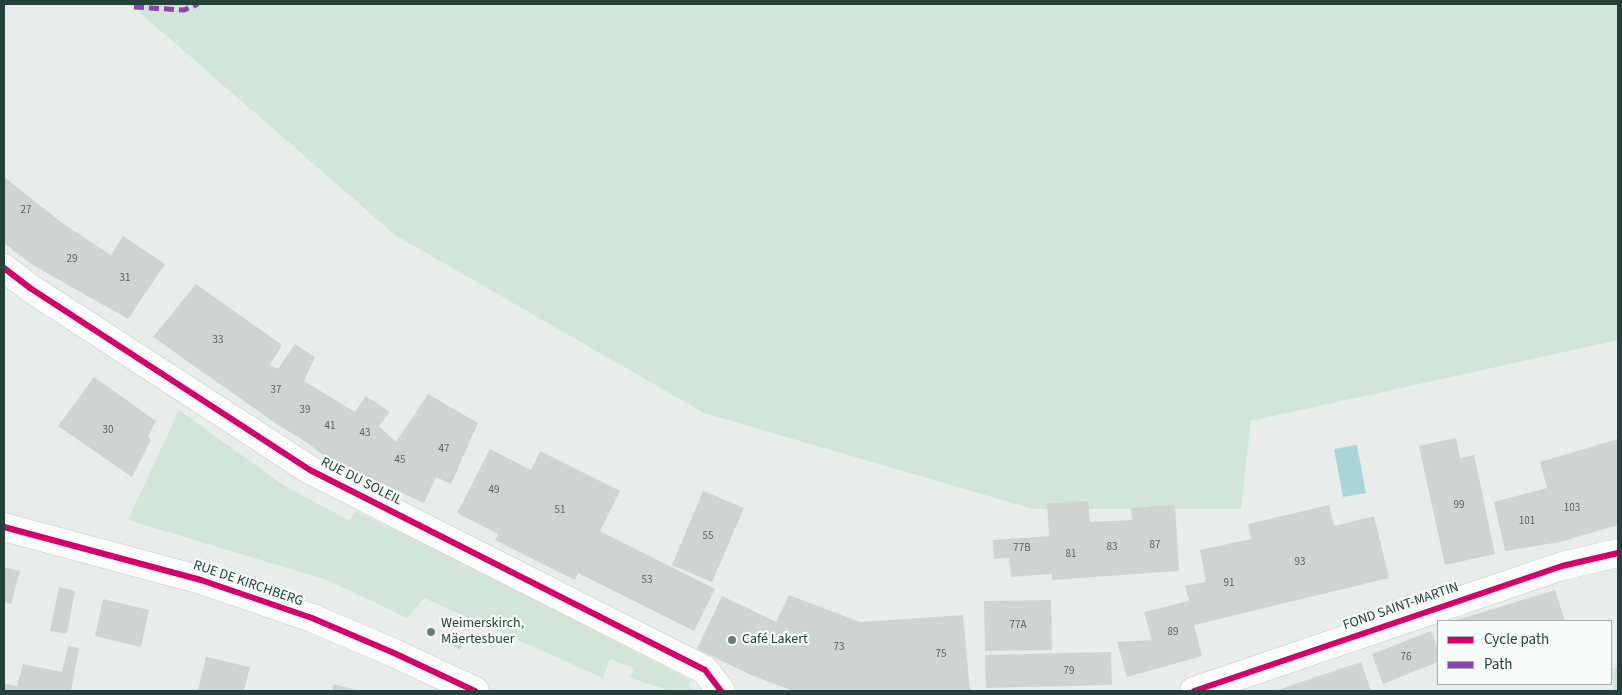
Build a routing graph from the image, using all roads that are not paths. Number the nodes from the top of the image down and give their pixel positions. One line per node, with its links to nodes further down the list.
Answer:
1 (4, 268): 5 (street, RUE DU SOLEIL)
2 (4, 527): 4 (street, RUE DE KIRCHBERG)
3 (1618, 553): 6 (street, FOND SAINT-MARTIN)
4 (475, 691)
5 (721, 691)
6 (1194, 691)

